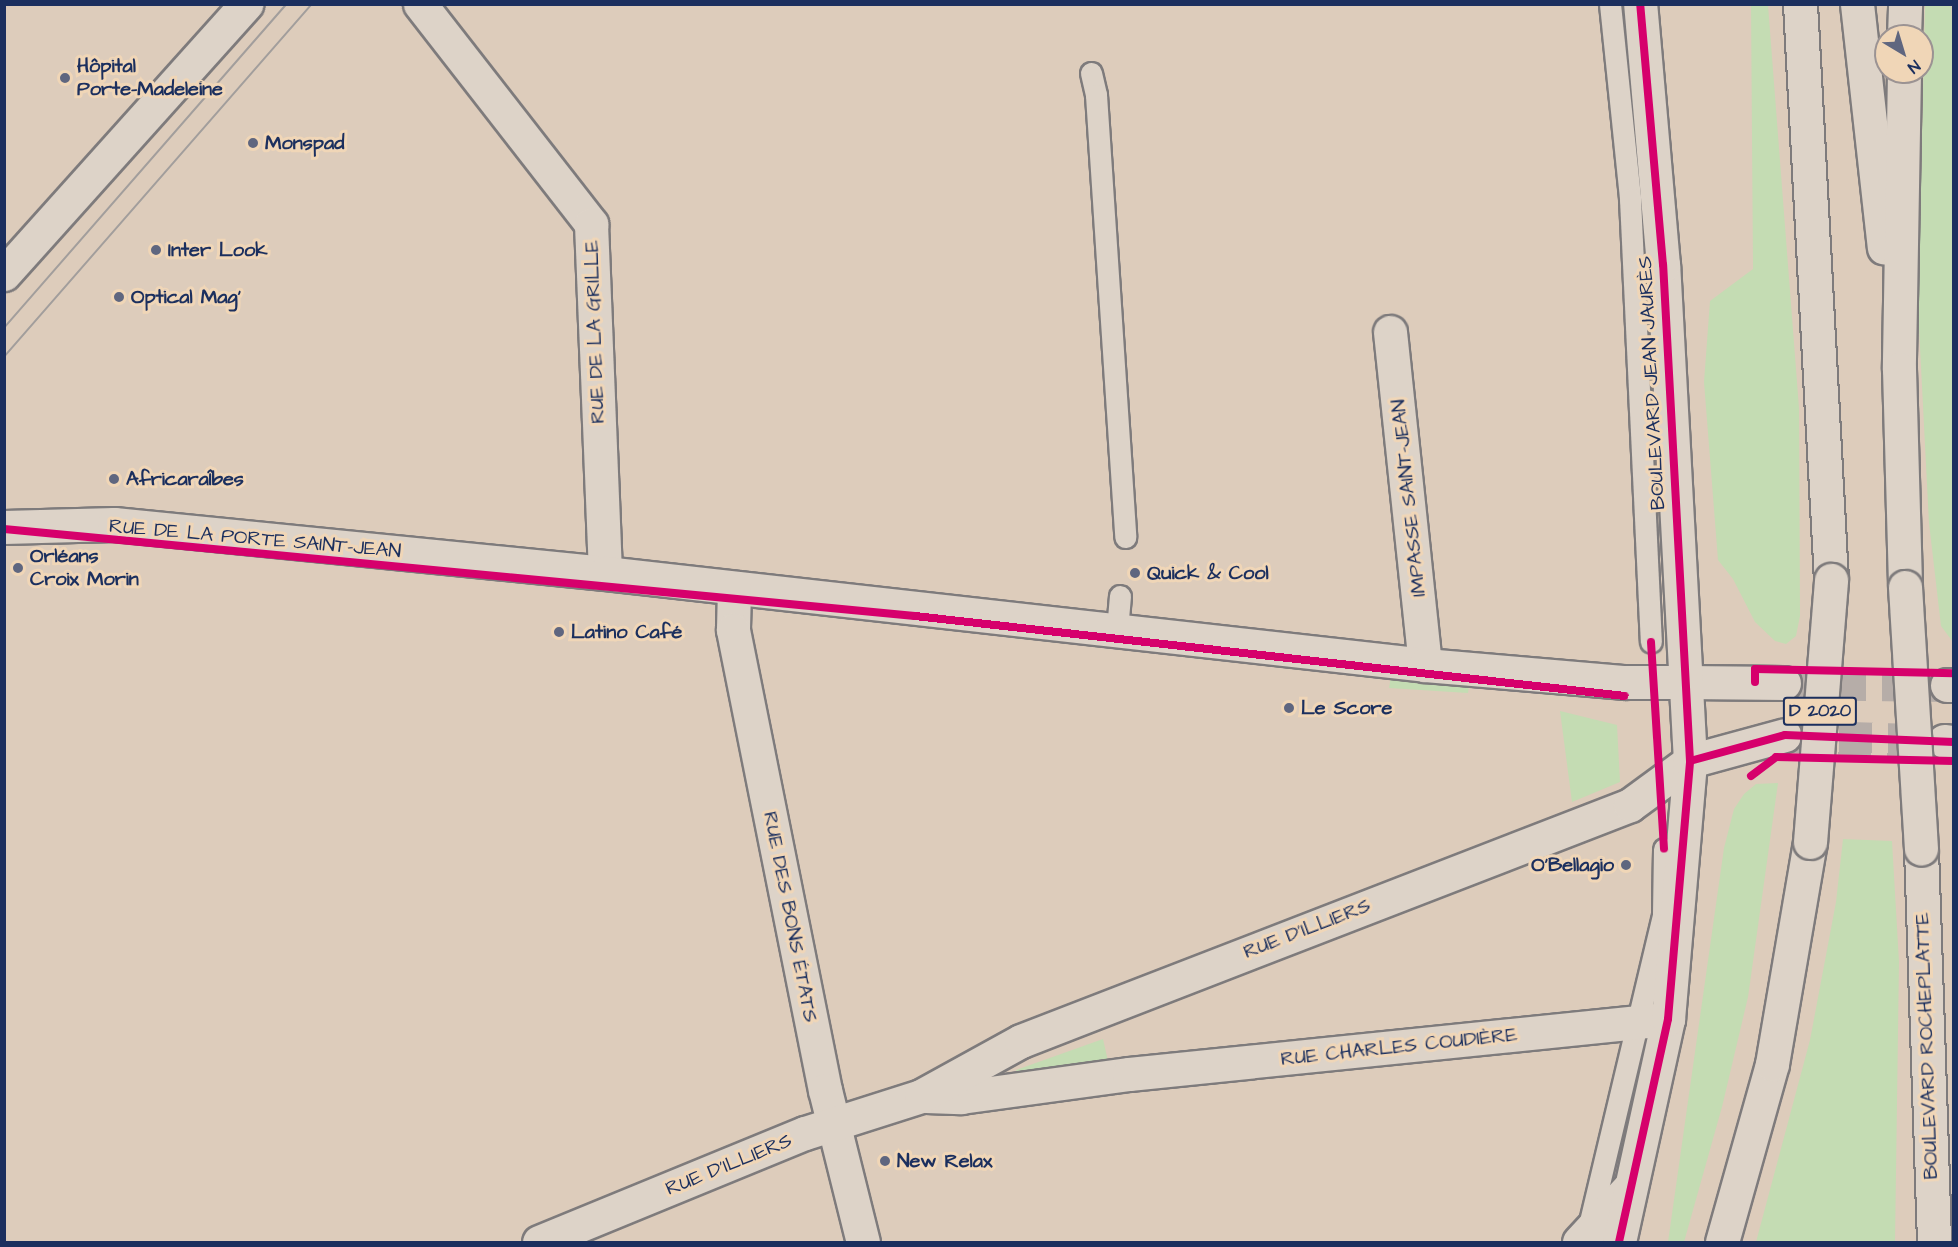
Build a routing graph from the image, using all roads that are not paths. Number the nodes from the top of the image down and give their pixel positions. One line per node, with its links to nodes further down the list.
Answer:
1 (246, 4): 11 (street)
2 (420, 4): 16 (street, RUE DE LA GRILLE)
3 (1610, 4): 20 (lane)
4 (1641, 4): 22 (street, BOULEVARD JEAN JAURÈS)
5 (1800, 4): 37 (street, D 2020, bridge)
6 (1857, 4): 13 (street)
7 (1905, 4): 8 (street)
8 (1904, 24)
9 (1090, 73): 15 (lane)
10 (1904, 84): 13 (street)
11 (4, 274)
12 (1390, 332): 21 (street, IMPASSE SAINT-JEAN)
13 (1899, 369): 38 (street, BOULEVARD ROCHEPLATTE, bridge)
14 (4, 528): 16 (street, RUE DE LA PORTE SAINT-JEAN)
15 (1125, 537)
16 (605, 573): 17 (street, RUE DE LA PORTE SAINT-JEAN)
17 (734, 588): 19 (street, RUE DE LA PORTE SAINT-JEAN); 31 (street, RUE DES BONS ÉTATS)
18 (1120, 596): 19 (lane)
19 (1117, 630): 21 (street, RUE DE LA PORTE SAINT-JEAN)
20 (1652, 642)
21 (1425, 665): 22 (street, RUE DE LA PORTE SAINT-JEAN)
22 (1687, 682): 23 (street, RUE DE LA PORTE SAINT-JEAN); 25 (street, BOULEVARD JEAN JAURÈS)
23 (1784, 683)
24 (1785, 735): 25 (street)
25 (1690, 761): 27 (street); 30 (street, RUE D'ILLIERS)
26 (1664, 849): 28 (lane)
27 (1668, 1019): 28 (street, RUE CHARLES COUDIÈRE); 32 (street)
28 (1635, 1023): 29 (street, RUE CHARLES COUDIÈRE); 33 (lane)
29 (1129, 1074): 30 (street, RUE D'ILLIERS)
30 (921, 1096): 31 (street, RUE D'ILLIERS)
31 (834, 1123): 34 (street, RUE D'ILLIERS); 35 (street, RUE DES BONS ÉTATS)
32 (1630, 1187): 33 (street); 36 (street)
33 (1583, 1239)
34 (539, 1242)
35 (863, 1242)
36 (1619, 1242)
37 (1722, 1242)
38 (1934, 1242)

